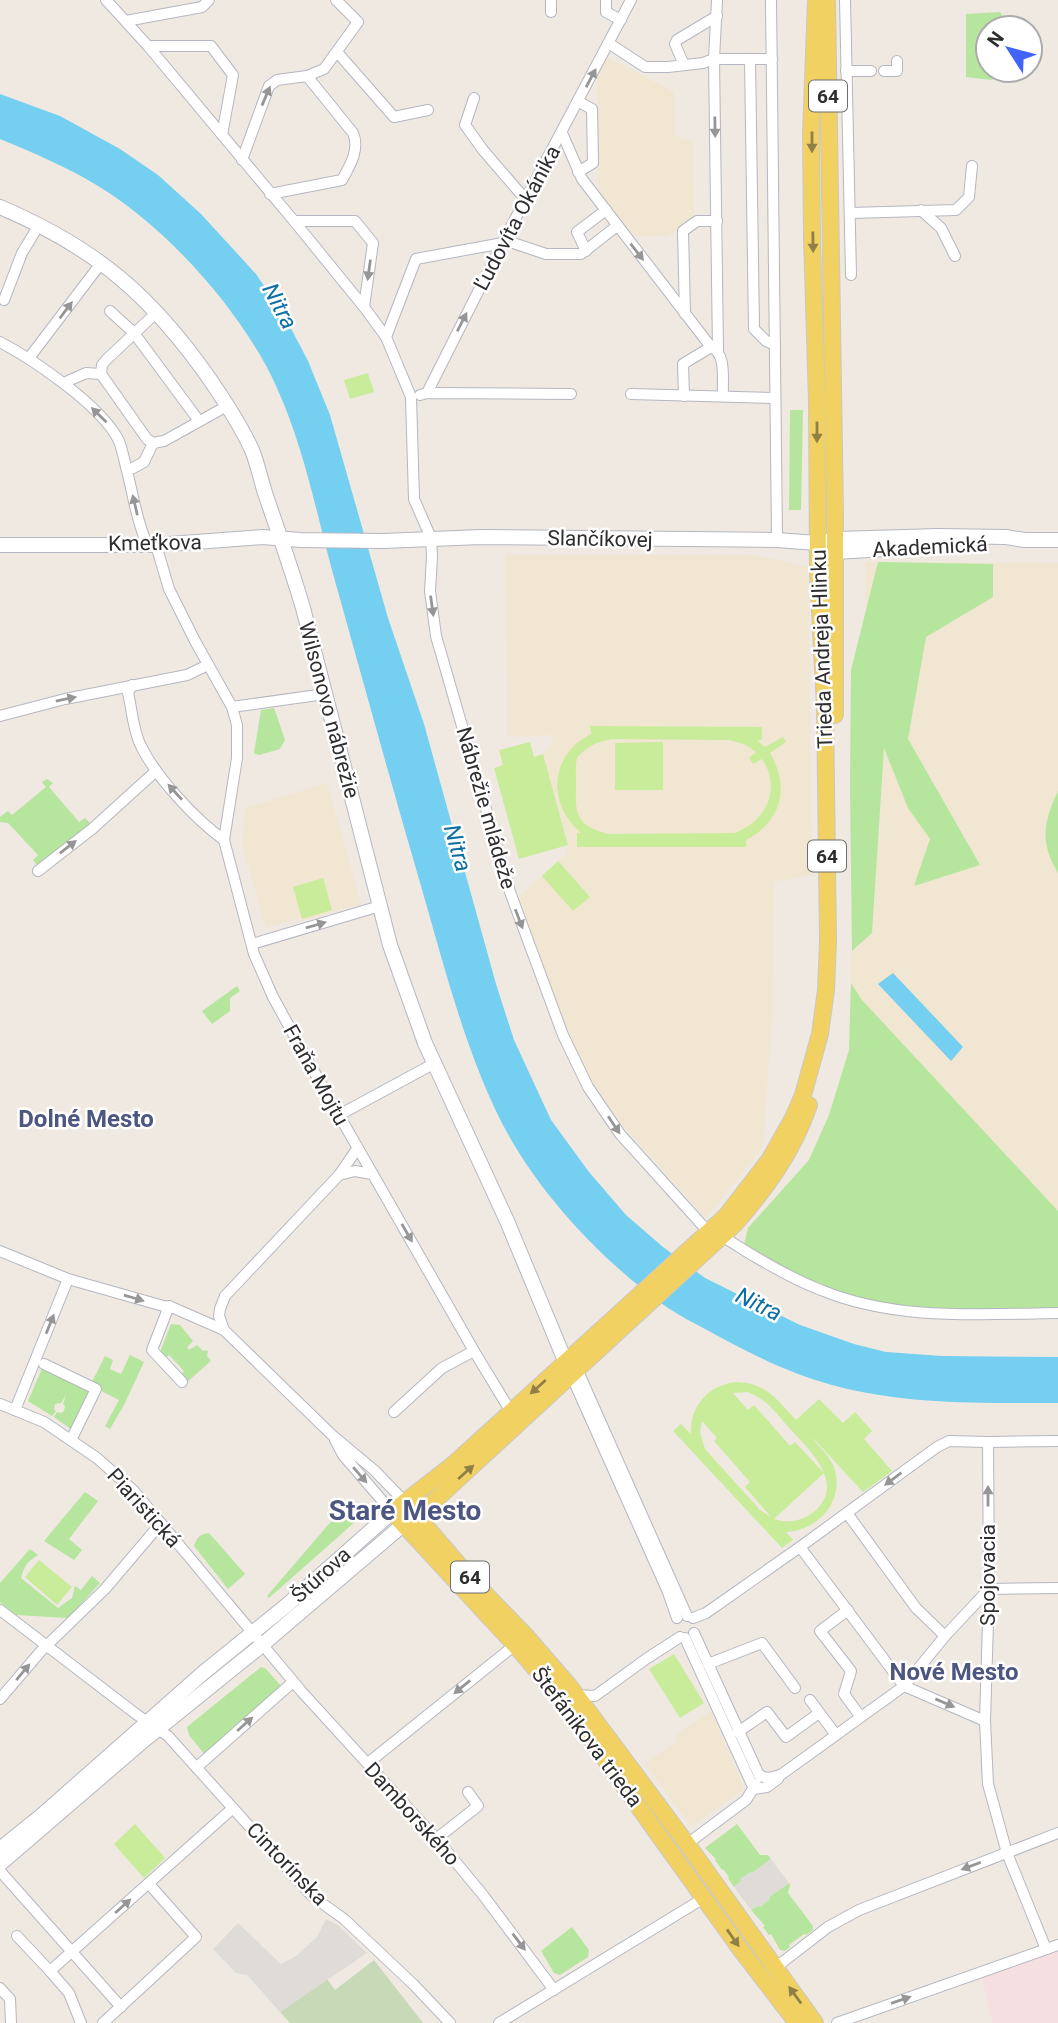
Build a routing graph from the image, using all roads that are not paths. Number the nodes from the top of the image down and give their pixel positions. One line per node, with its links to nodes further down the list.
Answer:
1 (106, 0): 13 (street, Nábrežie mládeže)
2 (209, 0): 13 (street)
3 (336, 0): 16 (street)
4 (606, 0): 12 (street)
5 (631, 0): 12 (street, Ľudovíta Okánika)
6 (716, 0): 11 (street)
7 (771, 0): 19 (street, Trieda Andreja Hlinku)
8 (816, 0): 56 (main road, Trieda Andreja Hlinku / 64, one-way to 56)
9 (827, 0): 32 (main road, Trieda Andreja Hlinku / 64)
10 (845, 0): 22 (street)
11 (717, 16): 17 (street); 21 (street)
12 (621, 20): 14 (street, Ľudovíta Okánika)
13 (126, 21): 15 (street, Nábrežie mládeže)
14 (610, 44): 21 (street); 27 (street, Ľudovíta Okánika, one-way to 14)
15 (148, 46): 30 (street, Nábrežie mládeže); 30 (street)
16 (337, 52): 25 (street); 28 (street)
17 (714, 59): 18 (street); 21 (street); 43 (street, one-way to 43)
18 (750, 59): 19 (street); 61 (street)
19 (772, 59): 61 (street, Trieda Andreja Hlinku)
20 (897, 61): 24 (street)
21 (684, 65)
22 (846, 71): 23 (street); 31 (street)
23 (871, 71)
24 (884, 71)
25 (307, 76): 33 (street, one-way to 25); 36 (street)
26 (474, 98): 37 (street)
27 (579, 102): 29 (street, Ľudovíta Okánika); 35 (street)
28 (428, 110)
29 (562, 133): 35 (street); 37 (street, Ľudovíta Okánika)
30 (222, 135): 33 (street, Nábrežie mládeže)
31 (848, 138): 32 (street); 41 (street)
32 (828, 139): 57 (main road, Trieda Andreja Hlinku / 64)
33 (242, 160): 36 (street, Nábrežie mládeže)
34 (972, 166): 39 (street)
35 (578, 172): 40 (street)
36 (270, 194): 42 (street, Nábrežie mládeže)
37 (526, 200): 46 (street, Ľudovíta Okánika)
38 (0, 207): 44 (street, Wilsonovo nábrežie)
39 (921, 210): 41 (street); 48 (street)
40 (606, 211): 45 (street); 47 (street)
41 (850, 213): 50 (street)
42 (294, 221): 52 (street, Nábrežie mládeže); 52 (street, one-way to 52)
43 (717, 221): 55 (street); 62 (street)
44 (39, 225): 49 (street, Wilsonovo nábrežie); 51 (street)
45 (617, 226): 47 (street); 55 (street, one-way to 55)
46 (503, 241): 47 (street); 59 (street); 66 (street, Ľudovíta Okánika, one-way to 46)
47 (586, 251)
48 (954, 256)
49 (102, 262): 54 (street, Wilsonovo nábrežie); 63 (street, one-way to 49)
50 (851, 275)
51 (2, 306)
52 (364, 307): 59 (street, Nábrežie mládeže)
53 (110, 311): 58 (street)
54 (157, 312): 58 (street); 73 (street, Wilsonovo nábrežie)
55 (685, 314): 62 (street)
56 (814, 317): 57 (main road); 82 (main road, Trieda Andreja Hlinku / 64, one-way to 82)
57 (832, 317): 85 (main road, Trieda Andreja Hlinku / 64)
58 (134, 333): 64 (street); 74 (street)
59 (386, 337): 71 (street, Nábrežie mládeže)
60 (0, 342): 63 (street, Fraňa Mojtu)
61 (775, 345): 72 (street, Trieda Andreja Hlinku)
62 (715, 349): 69 (street); 70 (street)
63 (29, 358): 84 (street, Fraňa Mojtu, one-way to 63)
64 (101, 374): 65 (street); 75 (street)
65 (68, 381)
66 (427, 393): 67 (street); 71 (street)
67 (570, 394)
68 (631, 394): 69 (street)
69 (684, 396): 70 (street)
70 (723, 396): 72 (street)
71 (411, 397): 78 (street, Nábrežie mládeže)
72 (775, 398): 79 (street, Trieda Andreja Hlinku)
73 (228, 406): 74 (street); 77 (street, Wilsonovo nábrežie)
74 (199, 421): 75 (street)
75 (153, 443): 76 (street)
76 (133, 468)
77 (280, 537): 81 (street, Kmeťkova); 84 (street, Kmeťkova); 90 (street, Wilsonovo nábrežie)
78 (431, 538): 79 (street, Slančíkovej); 81 (street, Slančíkovej); 103 (street, Nábrežie mládeže, one-way to 103)
79 (777, 540): 82 (street, Slančíkovej)
80 (1058, 540): 85 (street, Akademická)
81 (383, 541)
82 (817, 542): 85 (street); 103 (main road, Trieda Andreja Hlinku / 64)
83 (0, 545): 84 (street, Kmeťkova)
84 (152, 545): 86 (street, Fraňa Mojtu)
85 (836, 545): 103 (main road, Trieda Andreja Hlinku / 64)
86 (208, 665): 87 (street); 89 (street, Fraňa Mojtu)
87 (187, 674): 88 (street); 89 (street)
88 (132, 685): 92 (street, one-way to 88); 93 (street)
89 (223, 690): 91 (street, Fraňa Mojtu)
90 (325, 694): 91 (street); 96 (street, Wilsonovo nábrežie)
91 (232, 707): 94 (street, Fraňa Mojtu)
92 (0, 716)
93 (156, 771): 94 (street, one-way to 93); 95 (street, one-way to 93)
94 (224, 840): 97 (street, Fraňa Mojtu)
95 (38, 871)
96 (380, 906): 97 (street, one-way to 96); 98 (street, Wilsonovo nábrežie)
97 (251, 944): 99 (street, Fraňa Mojtu)
98 (435, 1063): 99 (street); 114 (street, Wilsonovo nábrežie)
99 (339, 1115): 100 (street, Fraňa Mojtu)
100 (357, 1149): 101 (street, Fraňa Mojtu); 102 (street)
101 (372, 1174): 102 (street); 112 (street, Fraňa Mojtu, one-way to 112)
102 (338, 1175): 108 (street)
103 (716, 1234): 106 (main road, Trieda Andreja Hlinku / 64); 109 (street, Nábrežie mládeže)
104 (0, 1251): 105 (street)
105 (68, 1279): 107 (street, one-way to 107); 119 (street, one-way to 105)
106 (644, 1300): 114 (main road, Štúrova / 64)
107 (169, 1306): 110 (street); 115 (street)
108 (220, 1309): 110 (street); 111 (street)
109 (1058, 1313)
110 (200, 1318): 111 (street)
111 (224, 1330): 125 (street)
112 (474, 1351): 120 (street); 121 (street, Fraňa Mojtu)
113 (44, 1363): 122 (street)
114 (571, 1366): 116 (main road, Štúrova / 64); 117 (street); 121 (main road, Štúrova / 64, one-way to 121); 134 (street)
115 (181, 1382)
116 (558, 1388): 117 (street); 127 (main road, Štúrova / 64, one-way to 116)
117 (580, 1394): 134 (street)
118 (0, 1404): 119 (street, Piaristická)
119 (15, 1410): 122 (street, Piaristická)
120 (394, 1412)
121 (511, 1412): 125 (main road, Štúrova / 64)
122 (71, 1440): 128 (street, Piaristická)
123 (1058, 1441): 124 (street)
124 (988, 1442): 126 (street, one-way to 126); 131 (street, Spojovacia, one-way to 124)
125 (399, 1507): 127 (main road, 64); 136 (street, Štúrova)
126 (847, 1513): 129 (street); 135 (street)
127 (410, 1520): 136 (street, Štúrova); 137 (main road, Štefánikova trieda / 64)
128 (161, 1523): 136 (street, Piaristická); 138 (street)
129 (800, 1547): 133 (street); 134 (street)
130 (1058, 1588): 131 (street)
131 (989, 1589): 135 (street); 150 (street, Spojovacia)
132 (0, 1610): 138 (street, Cintorínska)
133 (848, 1610): 141 (street); 148 (street)
134 (686, 1627): 139 (street); 144 (street); 158 (street)
135 (945, 1636): 141 (street)
136 (257, 1639): 140 (street, Damborského); 151 (street, Štúrova)
137 (521, 1641): 143 (main road, Štefánikova trieda / 64); 154 (street, one-way to 154); 166 (main road, Štefánikova trieda / 64)
138 (47, 1646): 145 (street, one-way to 138); 151 (street, Cintorínska)
139 (708, 1664): 142 (street); 152 (street)
140 (293, 1682): 154 (street, Damborského); 155 (street, one-way to 140)
141 (904, 1686): 148 (street); 150 (street, one-way to 150)
142 (795, 1688)
143 (576, 1695): 144 (street); 149 (main road, Štefánikova trieda / 64)
144 (596, 1696): 149 (street)
145 (0, 1699)
146 (810, 1700): 147 (street)
147 (819, 1713): 152 (street); 153 (street)
148 (860, 1716): 153 (street)
149 (593, 1717): 163 (main road, Štefánikova trieda / 64)
150 (985, 1721): 165 (street, Spojovacia)
151 (152, 1726): 155 (street, Cintorínska); 164 (street, Štúrova); 167 (street, Štúrova)
152 (738, 1731): 157 (street)
153 (836, 1735): 156 (street)
154 (368, 1763): 162 (street, Damborského)
155 (197, 1767): 160 (street, Cintorínska)
156 (782, 1774): 157 (street); 158 (street)
157 (759, 1775): 158 (street)
158 (754, 1789): 163 (street)
159 (468, 1792): 162 (street)
160 (233, 1808): 169 (street); 183 (street, Cintorínska)
161 (1058, 1833): 165 (street)
162 (436, 1839): 178 (street, Damborského, one-way to 178)
163 (687, 1844): 166 (main road); 170 (main road, Štefánikova trieda / 64)
164 (0, 1849)
165 (1007, 1853): 173 (street, Spojovacia); 175 (street, one-way to 175)
166 (673, 1854): 170 (main road, Štefánikova trieda / 64)
167 (0, 1864)
168 (0, 1871): 174 (street)
169 (149, 1884): 174 (street, one-way to 169); 179 (street)
170 (711, 1894): 175 (main road, Štefánikova trieda / 64); 178 (street); 185 (main road, Štefánikova trieda / 64, one-way to 185)
171 (17, 1936): 176 (street)
172 (1058, 1945): 173 (street)
173 (1046, 1949): 187 (street, one-way to 173)
174 (72, 1952): 176 (street); 179 (street)
175 (775, 1968): 186 (main road, Štefánikova trieda / 64, one-way to 175)
176 (50, 1971): 181 (street)
177 (0, 1988): 180 (street)
178 (554, 1990): 184 (street)
179 (121, 2007): 182 (street)
180 (11, 2023)
181 (80, 2023)
182 (103, 2023)
183 (450, 2023)
184 (499, 2023)
185 (797, 2023)
186 (815, 2023)
187 (837, 2023)

